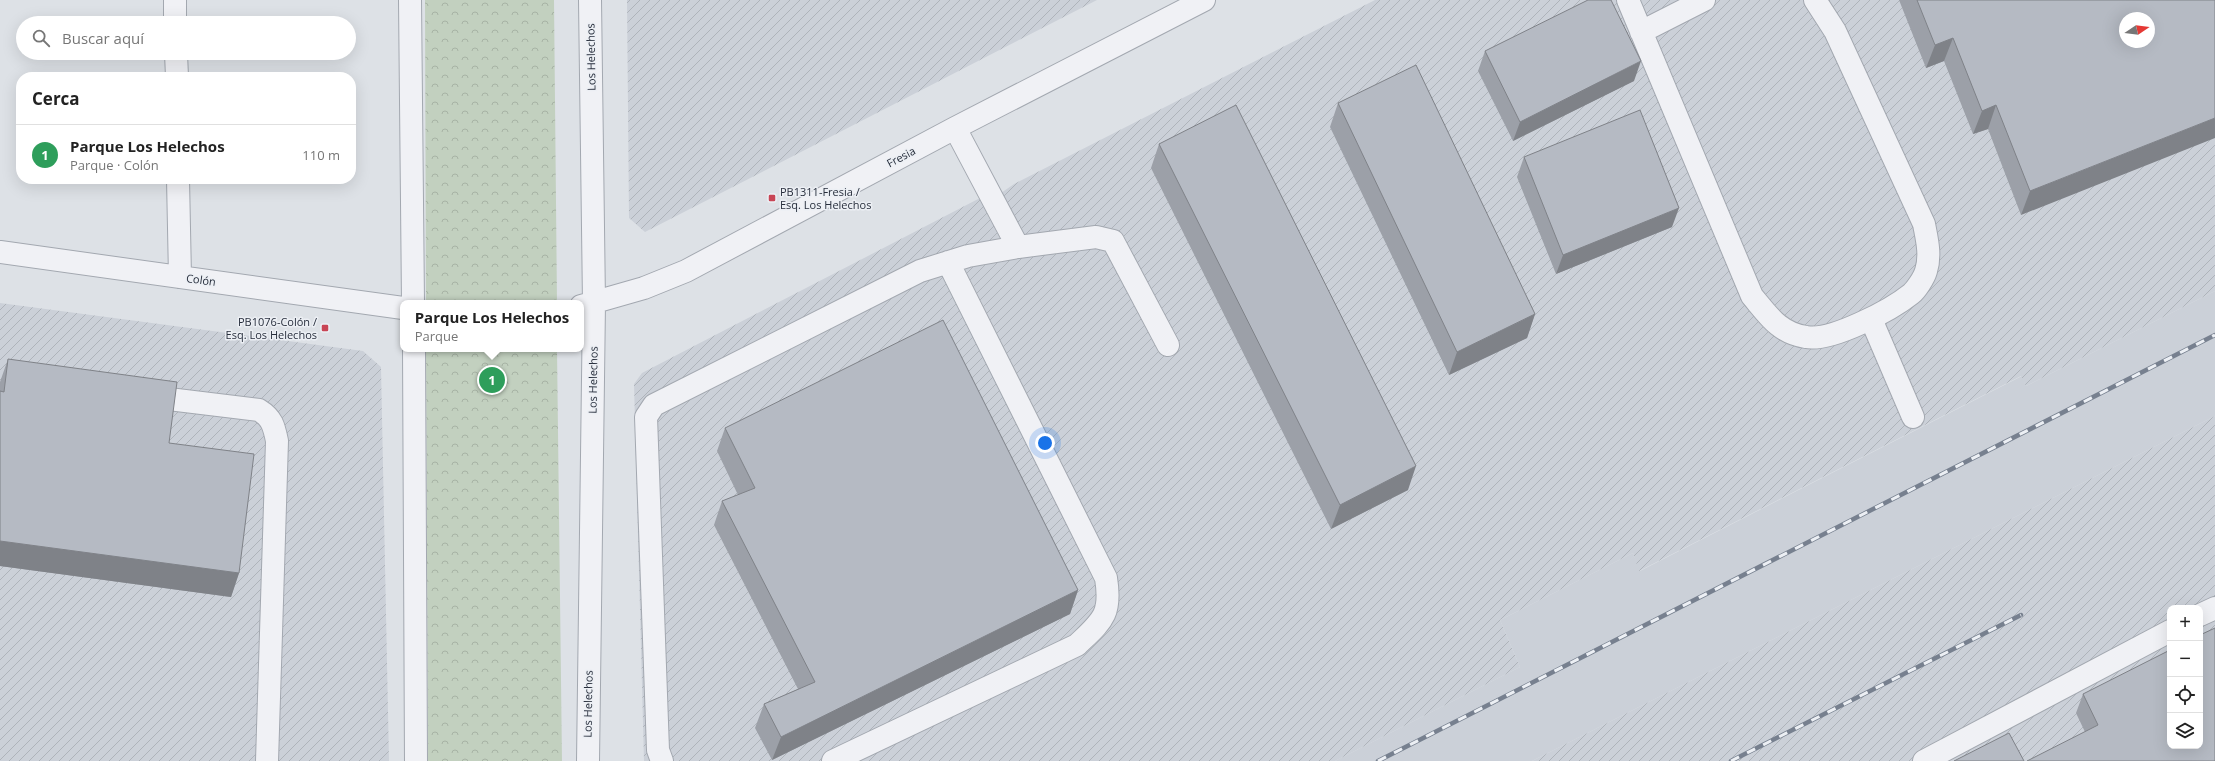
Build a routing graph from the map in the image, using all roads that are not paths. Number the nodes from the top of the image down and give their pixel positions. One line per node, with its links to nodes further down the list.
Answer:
1 (175, 0): 8 (street)
2 (410, 0): 18 (street)
3 (590, 0): 19 (street, Los Helechos)
4 (1204, 0): 12 (street, Fresia)
5 (1628, 0): 9 (street)
6 (1704, 0): 9 (street)
7 (1814, 0): 21 (street)
8 (176, 16)
9 (1641, 32): 21 (street)
10 (176, 60): 11 (street)
11 (176, 72)
12 (955, 128): 14 (street); 19 (street, Fresia)
13 (178, 184): 17 (street)
14 (1018, 246): 16 (street); 22 (street)
15 (0, 252): 17 (street, Colón)
16 (948, 262): 32 (street); 33 (street)
17 (180, 277): 20 (street, Colón)
18 (413, 300)
19 (588, 305): 31 (street, Los Helechos)
20 (400, 308)
21 (1871, 319): 25 (street)
22 (1168, 345)
23 (414, 352): 30 (street)
24 (126, 394): 29 (street)
25 (1913, 417)
26 (2215, 608): 27 (street)
27 (2203, 614)
28 (2167, 633): 34 (street)
29 (267, 761)
30 (416, 761)
31 (588, 761)
32 (662, 761)
33 (833, 761)
34 (1924, 761)

